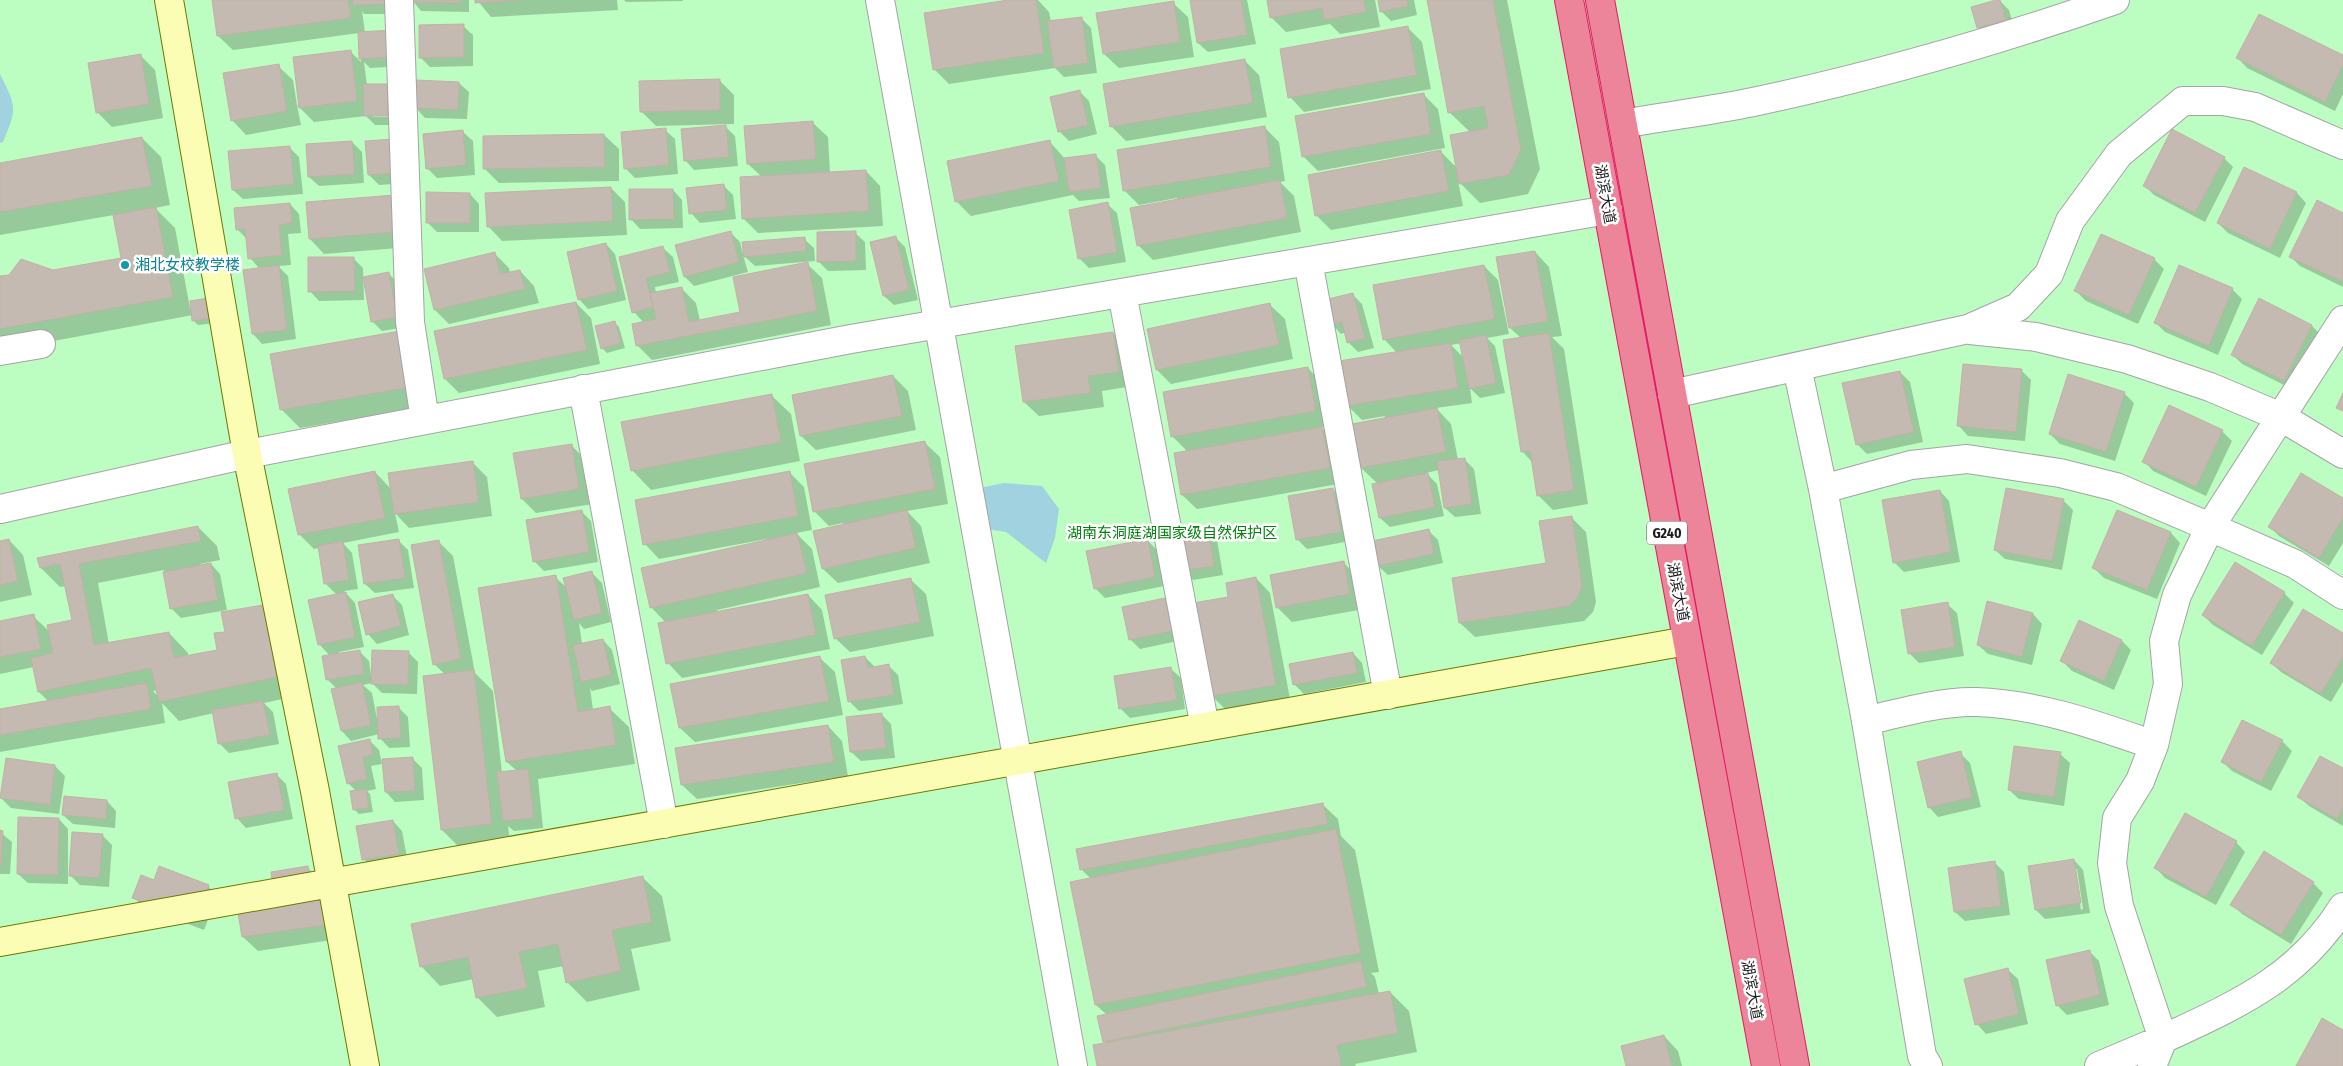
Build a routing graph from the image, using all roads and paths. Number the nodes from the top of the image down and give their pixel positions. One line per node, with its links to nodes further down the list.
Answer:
1 (169, 0): 22 (street)
2 (399, 0): 21 (street)
3 (880, 0): 13 (street)
4 (1569, 0): 9 (highway, 湖滨大道 / G240)
5 (1600, 0): 7 (highway, 湖滨大道 / G240)
6 (2115, 0): 7 (street)
7 (1622, 124): 19 (highway, 湖滨大道 / G240)
8 (2343, 146): 14 (street)
9 (1608, 210): 10 (street); 28 (highway, 湖滨大道 / G240)
10 (1308, 261): 11 (street); 29 (street)
11 (1122, 294): 13 (street); 31 (street)
12 (2343, 320): 20 (street)
13 (939, 324): 18 (street); 33 (street)
14 (1968, 329): 17 (street); 20 (street)
15 (41, 344): 16 (street)
16 (0, 351)
17 (1797, 367): 19 (street); 24 (street)
18 (583, 390): 21 (street); 34 (street)
19 (1672, 394): 42 (highway, 湖滨大道 / G240)
20 (2281, 418): 23 (street); 26 (street)
21 (425, 420): 22 (street)
22 (247, 454): 25 (street); 35 (street)
23 (2343, 454)
24 (1823, 489): 26 (street); 30 (street)
25 (0, 509)
26 (2210, 527): 27 (street); 32 (street)
27 (2343, 595)
28 (1687, 641): 29 (street); 41 (highway, 湖滨大道 / G240)
29 (1388, 695): 31 (street)
30 (1866, 721): 32 (street); 43 (street)
31 (1205, 727): 33 (street)
32 (2154, 746): 38 (street)
33 (1018, 761): 34 (street); 40 (street)
34 (664, 824): 35 (street)
35 (331, 883): 37 (street); 39 (street)
36 (2343, 907): 38 (street)
37 (0, 942)
38 (2163, 1039): 44 (street); 45 (street)
39 (365, 1066)
40 (1073, 1066)
41 (1766, 1066)
42 (1795, 1066)
43 (1928, 1066)
44 (2099, 1066)
45 (2152, 1066)

